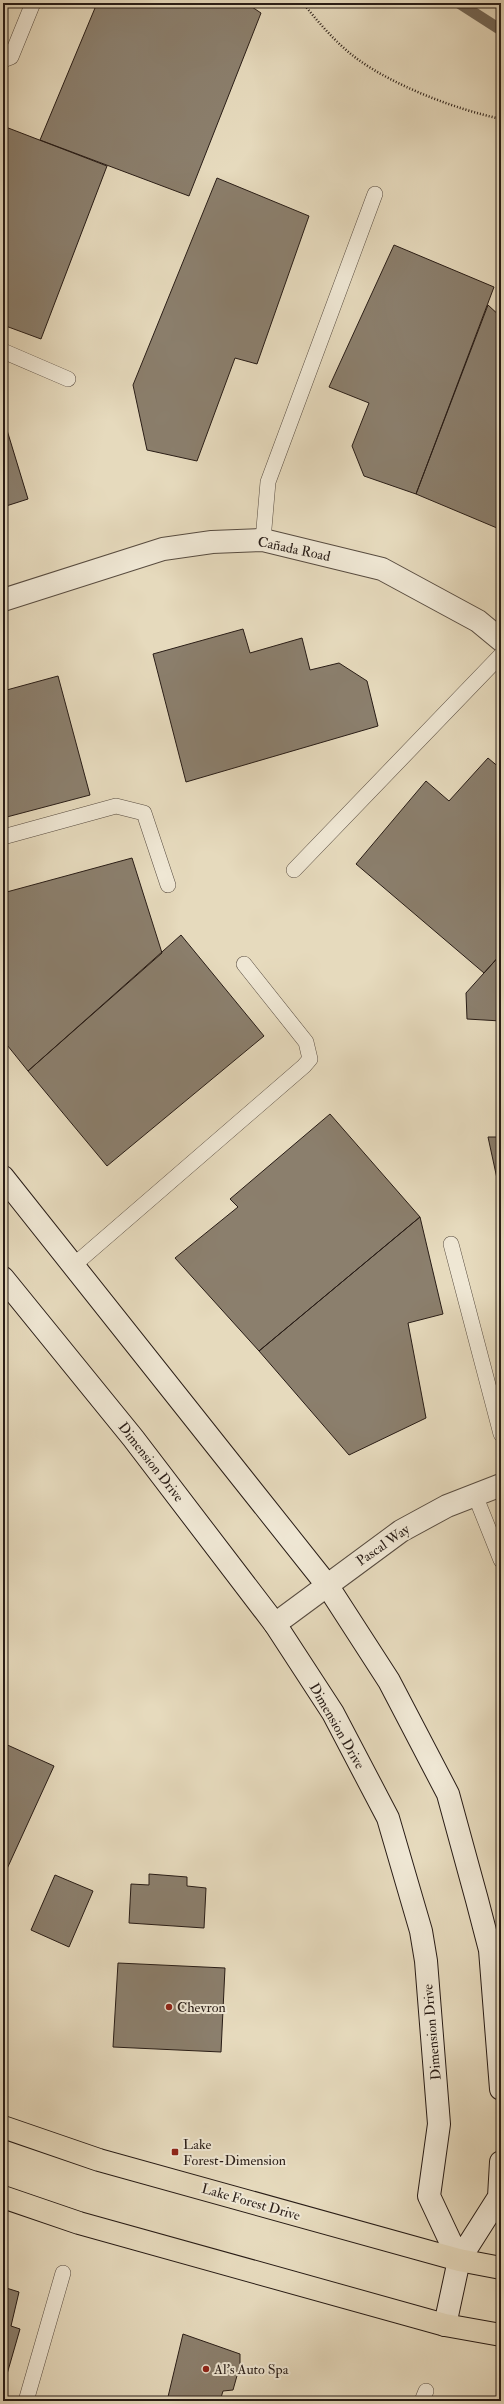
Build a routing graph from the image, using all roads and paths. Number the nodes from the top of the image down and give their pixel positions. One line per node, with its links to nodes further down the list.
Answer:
1 (33, 3): 3 (lane)
2 (303, 3): 4 (path)
3 (3, 60)
4 (501, 119)
5 (375, 194): 8 (lane)
6 (3, 351): 7 (lane)
7 (68, 379)
8 (263, 540): 9 (main road, Cañada Road); 10 (main road, Cañada Road)
9 (3, 600)
10 (501, 640)
11 (501, 655): 13 (lane)
12 (3, 837): 14 (lane)
13 (294, 870)
14 (168, 885)
15 (244, 964): 18 (lane)
16 (3, 1177): 18 (main road)
17 (451, 1244): 20 (lane)
18 (74, 1266): 24 (main road)
19 (3, 1278): 25 (main road, Dimension Drive)
20 (501, 1434)
21 (501, 1485): 22 (main road, Pascal Way)
22 (475, 1495): 23 (lane); 24 (main road, Pascal Way)
23 (501, 1560)
24 (327, 1585): 25 (main road, Pascal Way); 26 (main road)
25 (275, 1624): 30 (main road, Dimension Drive)
26 (501, 2089)
27 (3, 2127): 30 (main road, Lake Forest Drive)
28 (501, 2162): 30 (main road)
29 (3, 2197): 33 (main road)
30 (458, 2260): 31 (main road, Lake Forest Drive); 33 (main road)
31 (501, 2268)
32 (63, 2273): 35 (lane)
33 (445, 2325): 34 (main road)
34 (501, 2335)
35 (26, 2401)

